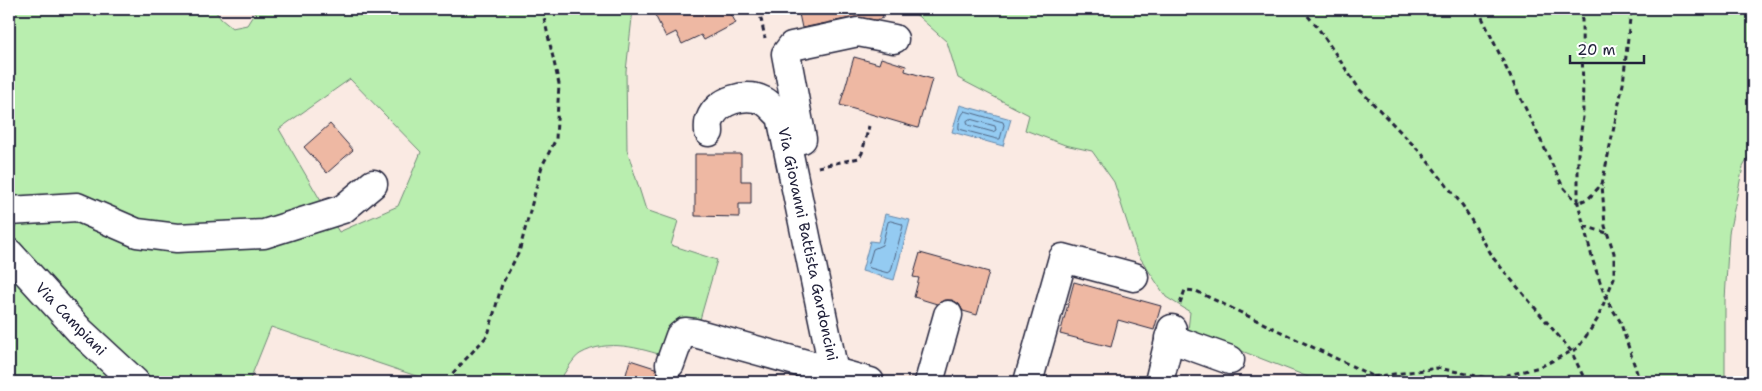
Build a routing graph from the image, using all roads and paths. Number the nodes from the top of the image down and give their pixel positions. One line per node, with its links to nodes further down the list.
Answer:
1 (542, 9): 27 (path)
2 (1302, 9): 21 (path)
3 (1478, 9): 12 (path)
4 (1579, 9): 12 (path)
5 (1631, 9): 11 (path)
6 (894, 39): 9 (street)
7 (869, 126): 9 (path)
8 (709, 132): 9 (street, Via Giovanni Battista Gardoncini)
9 (802, 178): 24 (street, Via Giovanni Battista Gardoncini)
10 (373, 184): 13 (street)
11 (1602, 184): 12 (path); 15 (path)
12 (1578, 203): 14 (path)
13 (9, 211)
14 (1583, 225): 15 (path); 19 (path)
15 (1607, 233): 19 (path)
16 (9, 253): 26 (street, Via Campiani)
17 (1134, 277): 30 (street)
18 (1185, 290): 25 (path)
19 (1606, 299): 21 (path); 34 (path)
20 (948, 315): 29 (street)
21 (1571, 351): 25 (path); 33 (path)
22 (1230, 360): 31 (street)
23 (670, 364): 24 (street, Via Giovanni Battista Gardoncini)
24 (834, 372): 28 (street, Via Giovanni Battista Gardoncini)
25 (1373, 377): 32 (path)
26 (135, 382)
27 (451, 382)
28 (870, 382)
29 (929, 382)
30 (1028, 382)
31 (1162, 382)
32 (1385, 382)
33 (1586, 382)
34 (1640, 382)

